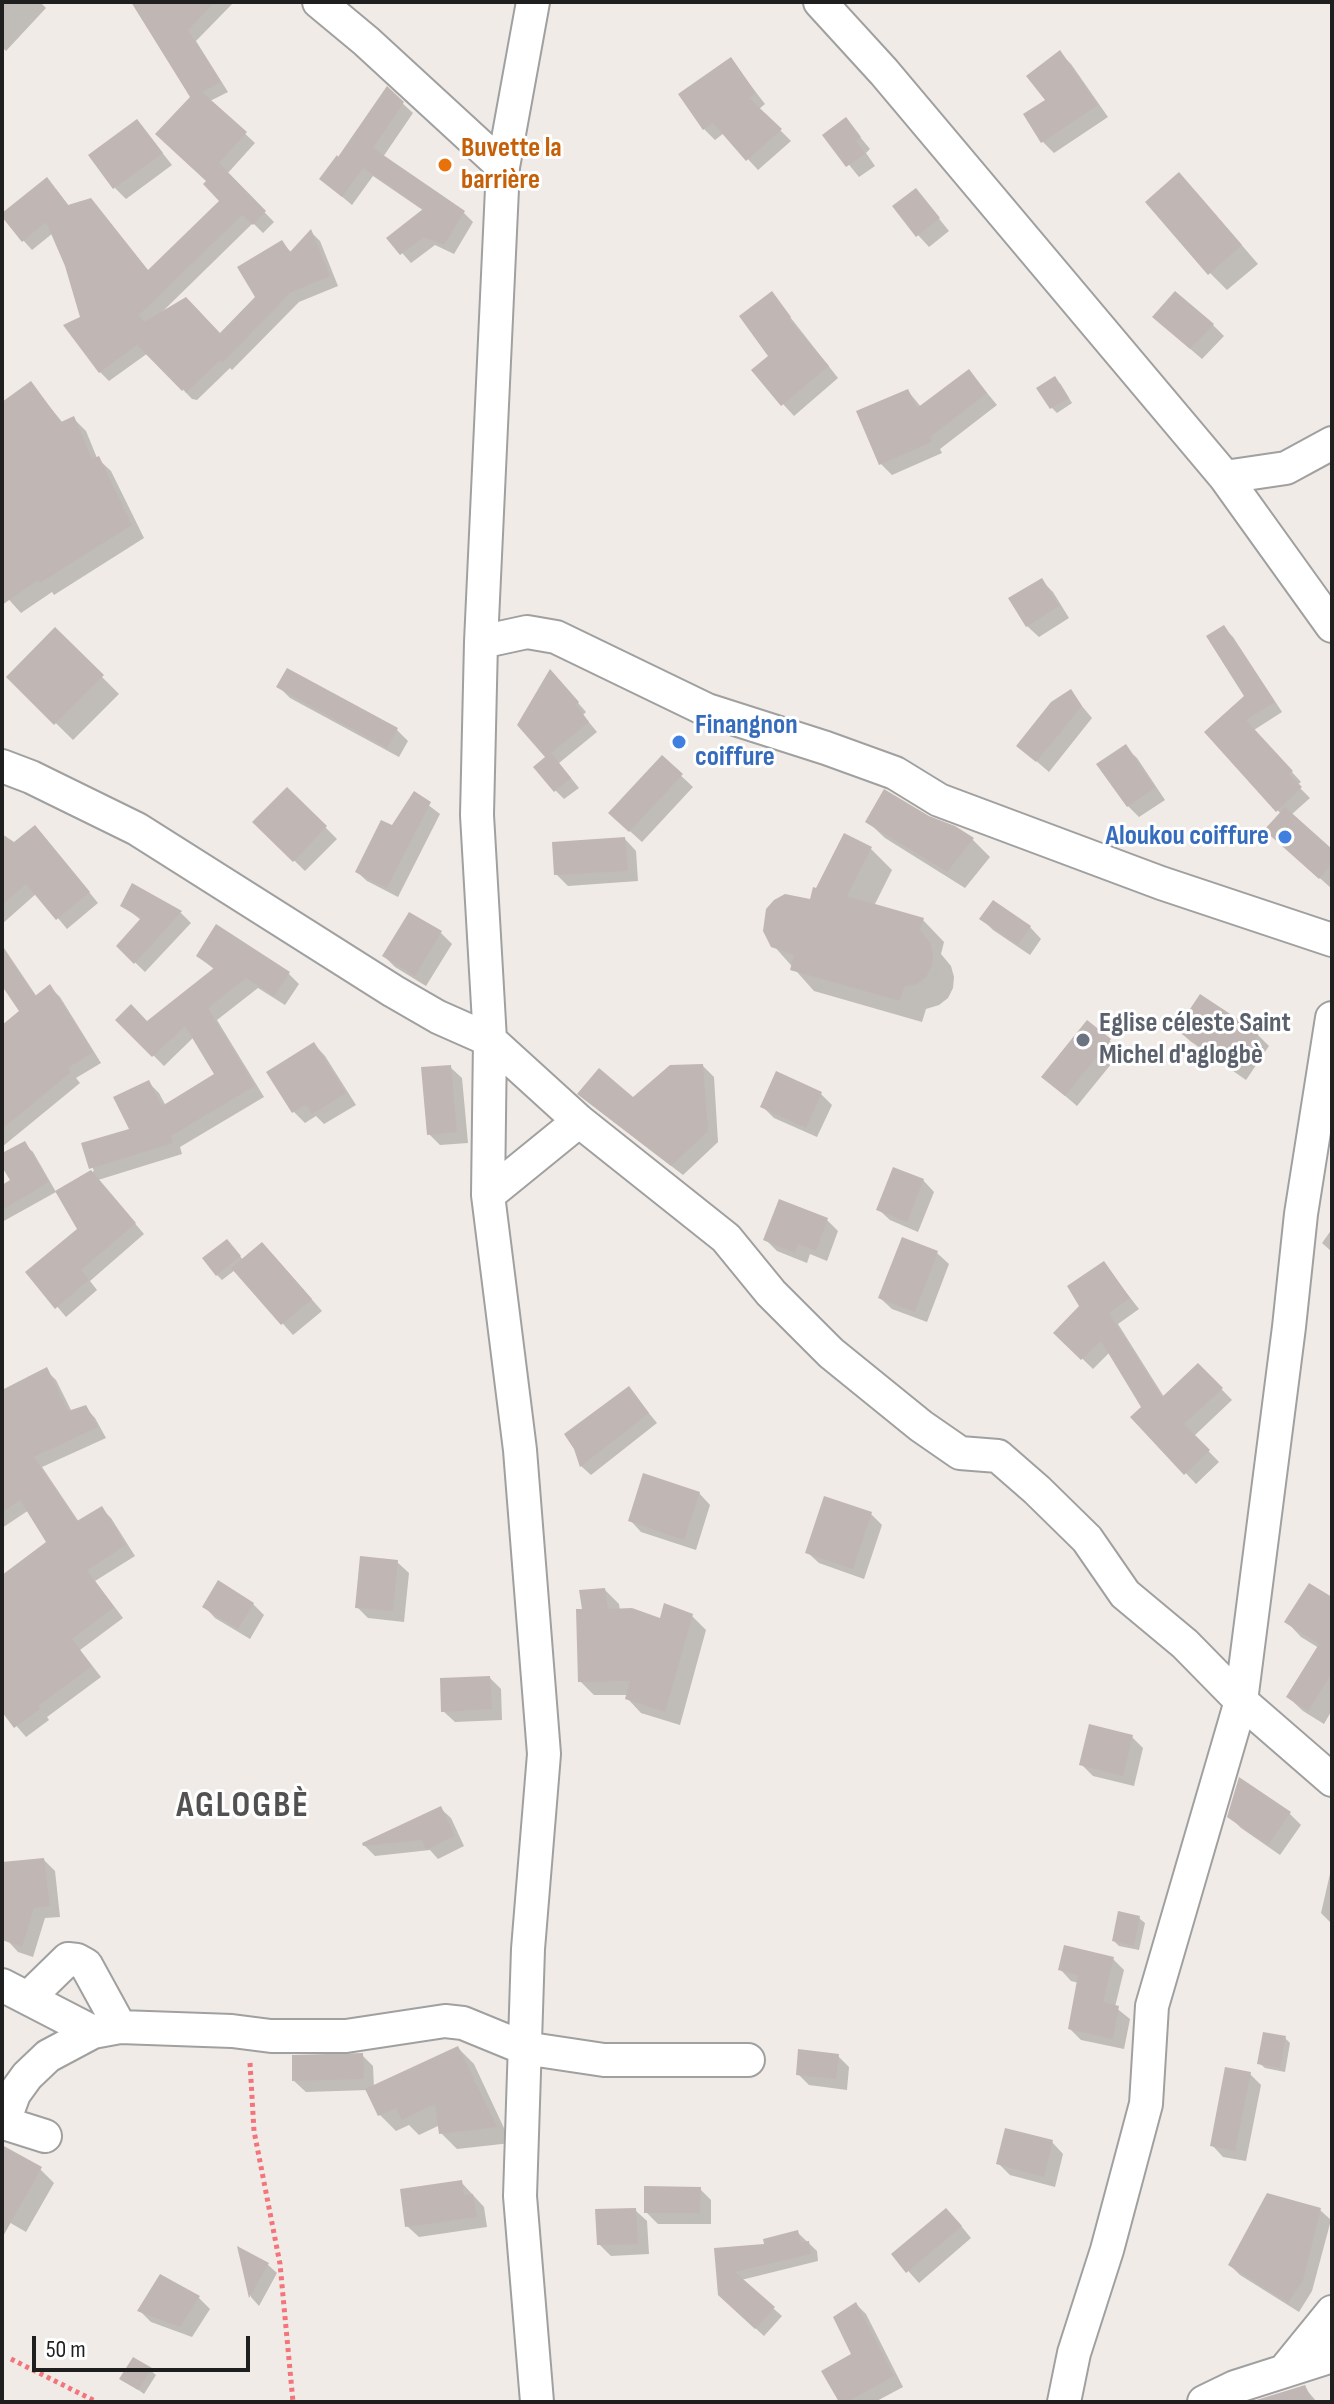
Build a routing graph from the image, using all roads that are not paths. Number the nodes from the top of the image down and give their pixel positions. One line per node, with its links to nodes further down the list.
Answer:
1 (319, 2): 4 (street)
2 (533, 2): 4 (street)
3 (820, 2): 6 (street)
4 (503, 167): 8 (street)
5 (1332, 443): 6 (street)
6 (1225, 477): 7 (street)
7 (1332, 626)
8 (481, 642): 10 (street); 12 (street)
9 (2, 766): 12 (street)
10 (1332, 940)
11 (1332, 1018): 15 (street)
12 (490, 1040): 13 (street); 14 (street)
13 (579, 1121): 14 (street); 15 (street)
14 (488, 1195): 19 (street)
15 (1241, 1701): 16 (street); 27 (street)
16 (1332, 1780)
17 (15, 1991): 18 (street); 18 (street)
18 (106, 2029): 19 (street); 21 (street)
19 (524, 2048): 20 (street); 26 (street)
20 (748, 2060)
21 (4, 2124): 22 (street)
22 (45, 2136)
23 (1332, 2312): 25 (street)
24 (1332, 2356): 25 (street)
25 (1284, 2371): 28 (street)
26 (537, 2402)
27 (1064, 2402)
28 (1204, 2402)

